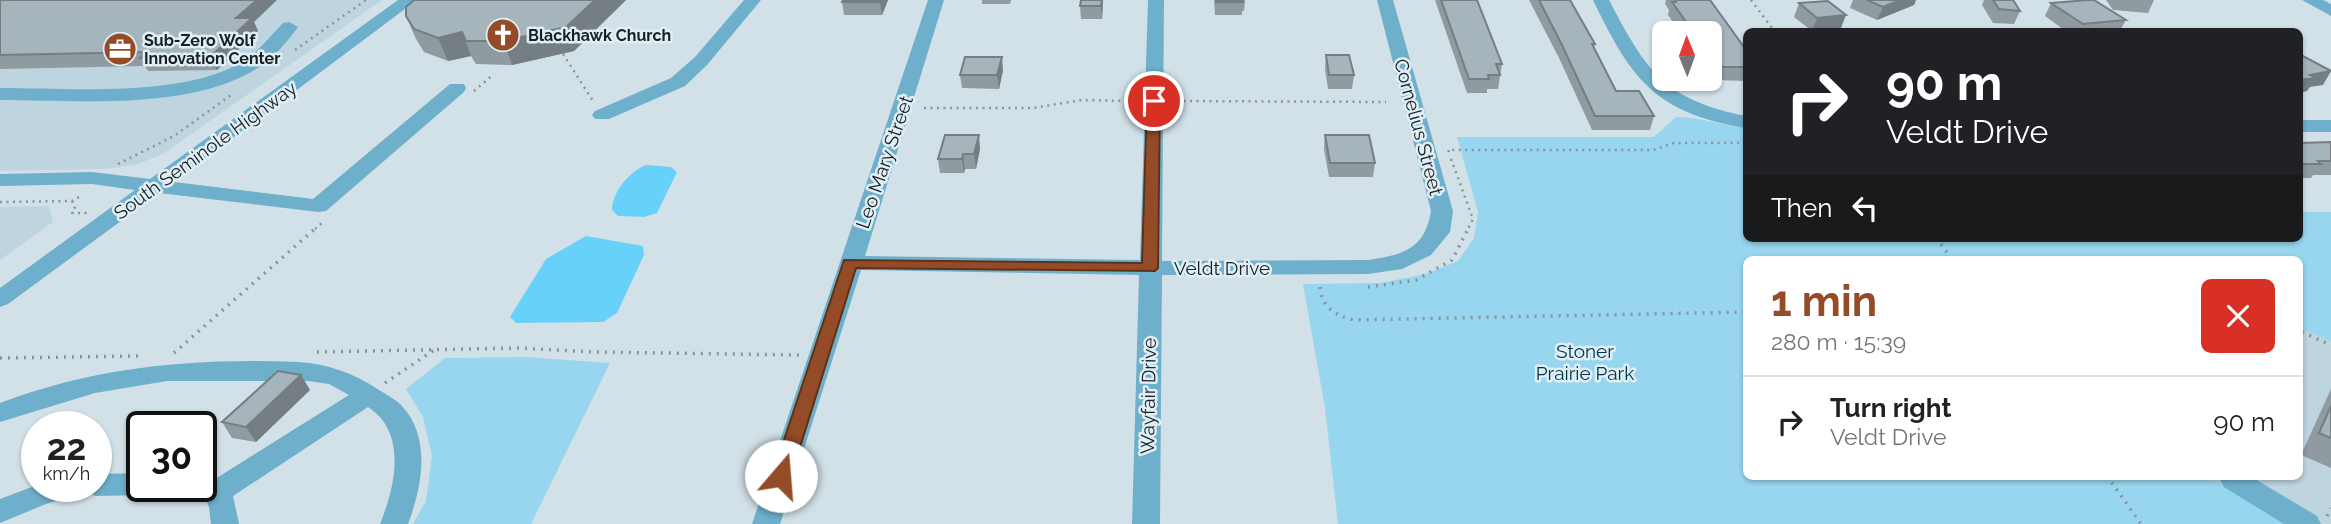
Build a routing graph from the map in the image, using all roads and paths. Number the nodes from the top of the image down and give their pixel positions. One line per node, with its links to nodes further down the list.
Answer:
1 (409, 0): 26 (street, South Seminole Highway)
2 (753, 0): 19 (street)
3 (936, 0): 35 (street, Leo Mary Street)
4 (1156, 0): 36 (street, Wayfair Drive)
5 (1385, 0): 33 (street, Cornelius Street)
6 (1601, 0): 20 (street)
7 (1751, 0): 11 (path)
8 (2310, 0): 9 (street)
9 (2331, 11)
10 (289, 27): 14 (street)
11 (1771, 28)
12 (563, 54): 19 (path)
13 (457, 88): 26 (street)
14 (0, 94)
15 (1128, 101): 18 (path)
16 (1177, 101): 17 (path)
17 (1386, 102)
18 (924, 108)
19 (602, 115)
20 (1743, 121)
21 (2303, 126): 22 (street)
22 (2331, 126)
23 (1743, 142): 24 (path)
24 (1448, 150)
25 (0, 180): 26 (street)
26 (155, 186): 38 (street, South Seminole Highway)
27 (83, 194): 28 (path)
28 (72, 201): 29 (path); 30 (path)
29 (0, 202)
30 (83, 212)
31 (319, 226): 44 (path)
32 (1939, 242): 34 (path)
33 (1423, 250): 36 (street, Veldt Drive)
34 (1950, 256)
35 (850, 263): 36 (street, Veldt Drive); 45 (street, Leo Mary Street)
36 (1150, 268): 59 (street, Wayfair Drive)
37 (1320, 287): 39 (path)
38 (0, 299)
39 (1743, 312)
40 (2303, 332): 41 (path)
41 (2331, 345)
42 (436, 349): 43 (path); 45 (path); 48 (path)
43 (310, 352)
44 (185, 355)
45 (820, 355): 58 (street, Leo Mary Street)
46 (145, 356): 47 (path)
47 (0, 358)
48 (368, 395): 49 (street); 52 (street); 57 (street)
49 (0, 414)
50 (2110, 480): 60 (path)
51 (2234, 480): 61 (lane)
52 (217, 483)
53 (217, 500): 56 (street)
54 (21, 502): 55 (street)
55 (0, 512)
56 (225, 524)
57 (394, 524)
58 (766, 524)
59 (1146, 524)
60 (2141, 524)
61 (2307, 524)

